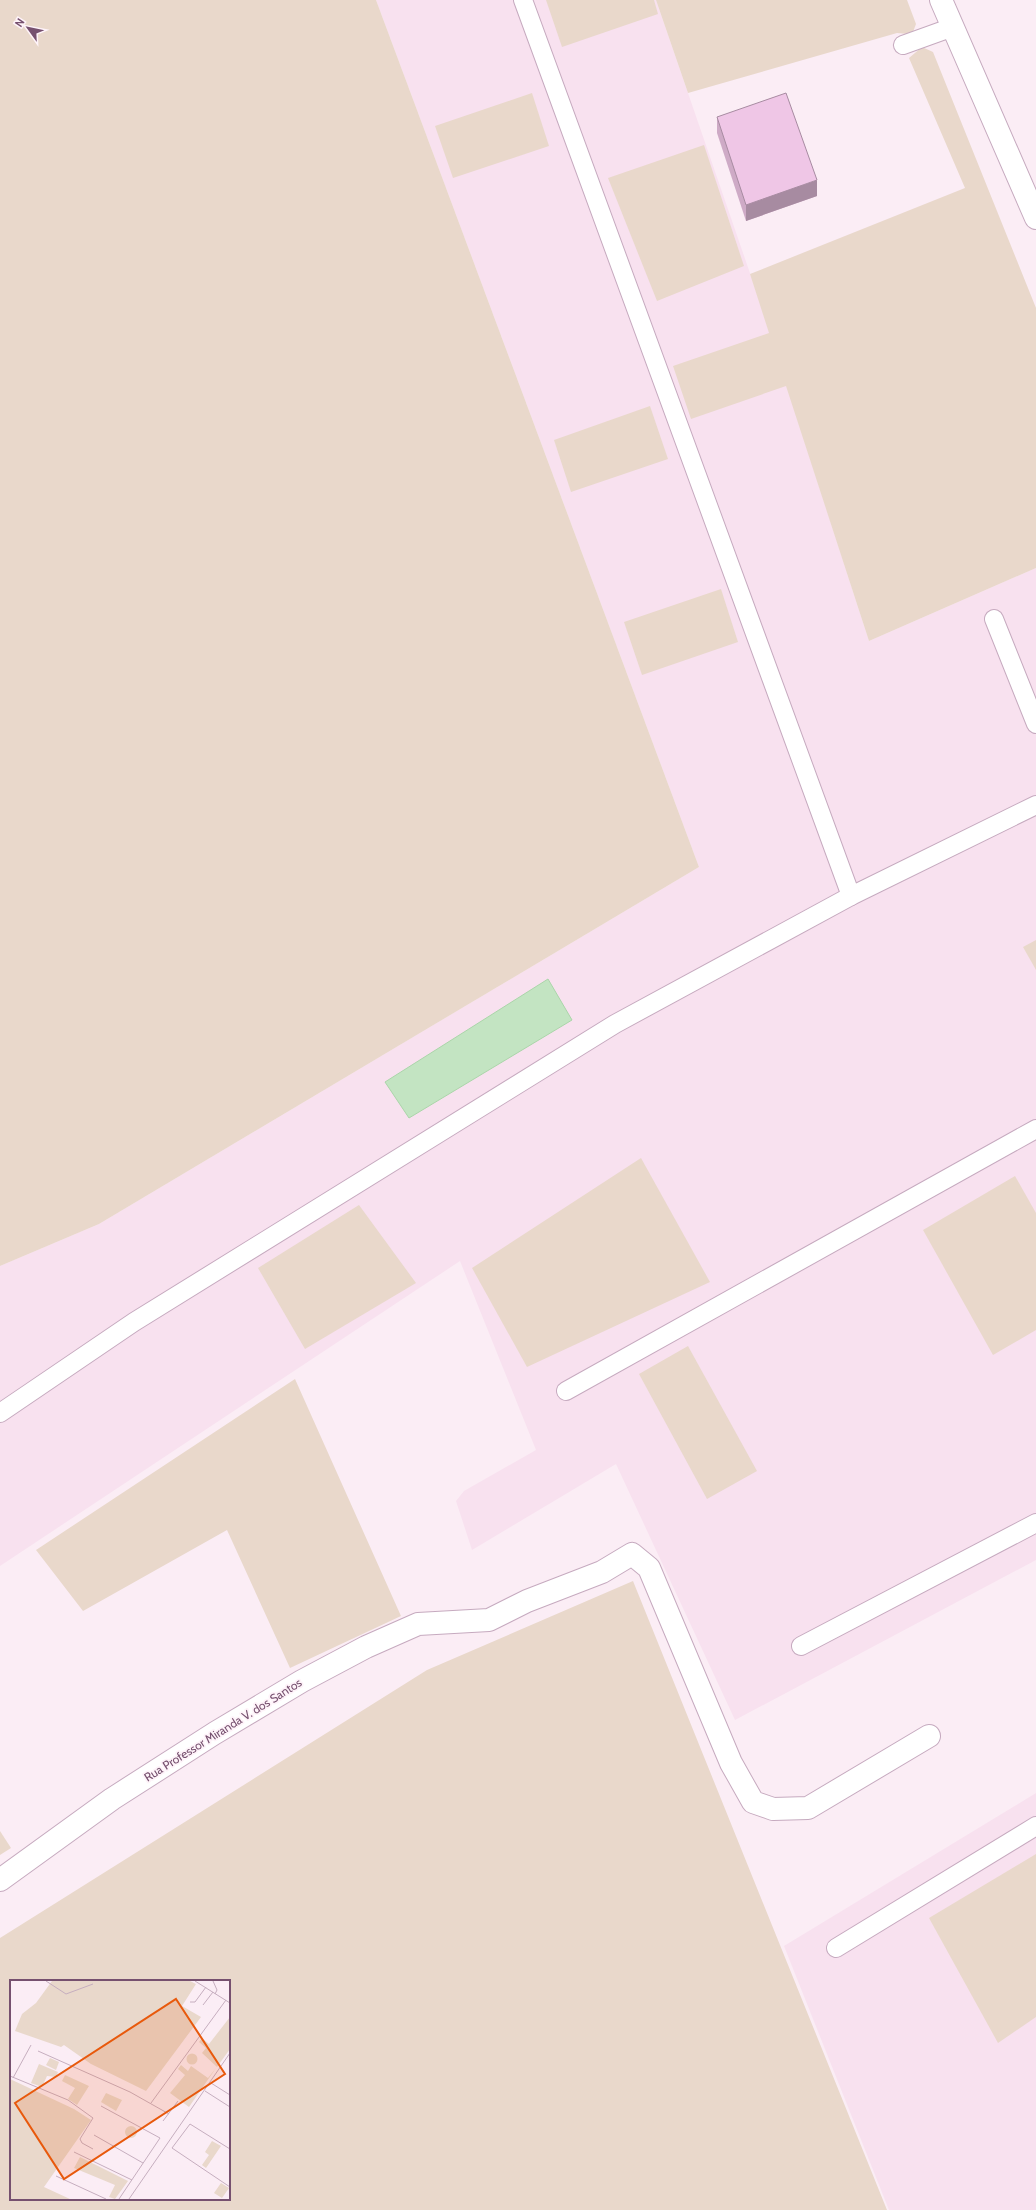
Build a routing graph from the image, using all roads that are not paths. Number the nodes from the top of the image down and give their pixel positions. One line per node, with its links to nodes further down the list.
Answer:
1 (523, 0): 10 (lane)
2 (941, 0): 3 (street)
3 (953, 27): 4 (lane); 5 (street)
4 (903, 45)
5 (1030, 187): 6 (street)
6 (1036, 218)
7 (994, 619): 8 (lane)
8 (1036, 724)
9 (1036, 805): 10 (lane)
10 (851, 896): 13 (lane)
11 (1036, 1129): 12 (lane)
12 (566, 1391)
13 (0, 1414)
14 (1036, 1523): 15 (lane)
15 (801, 1646)
16 (930, 1736): 18 (street, Rua Professor Miranda V. dos Santos)
17 (1036, 1826): 19 (lane)
18 (0, 1880)
19 (836, 1948)

